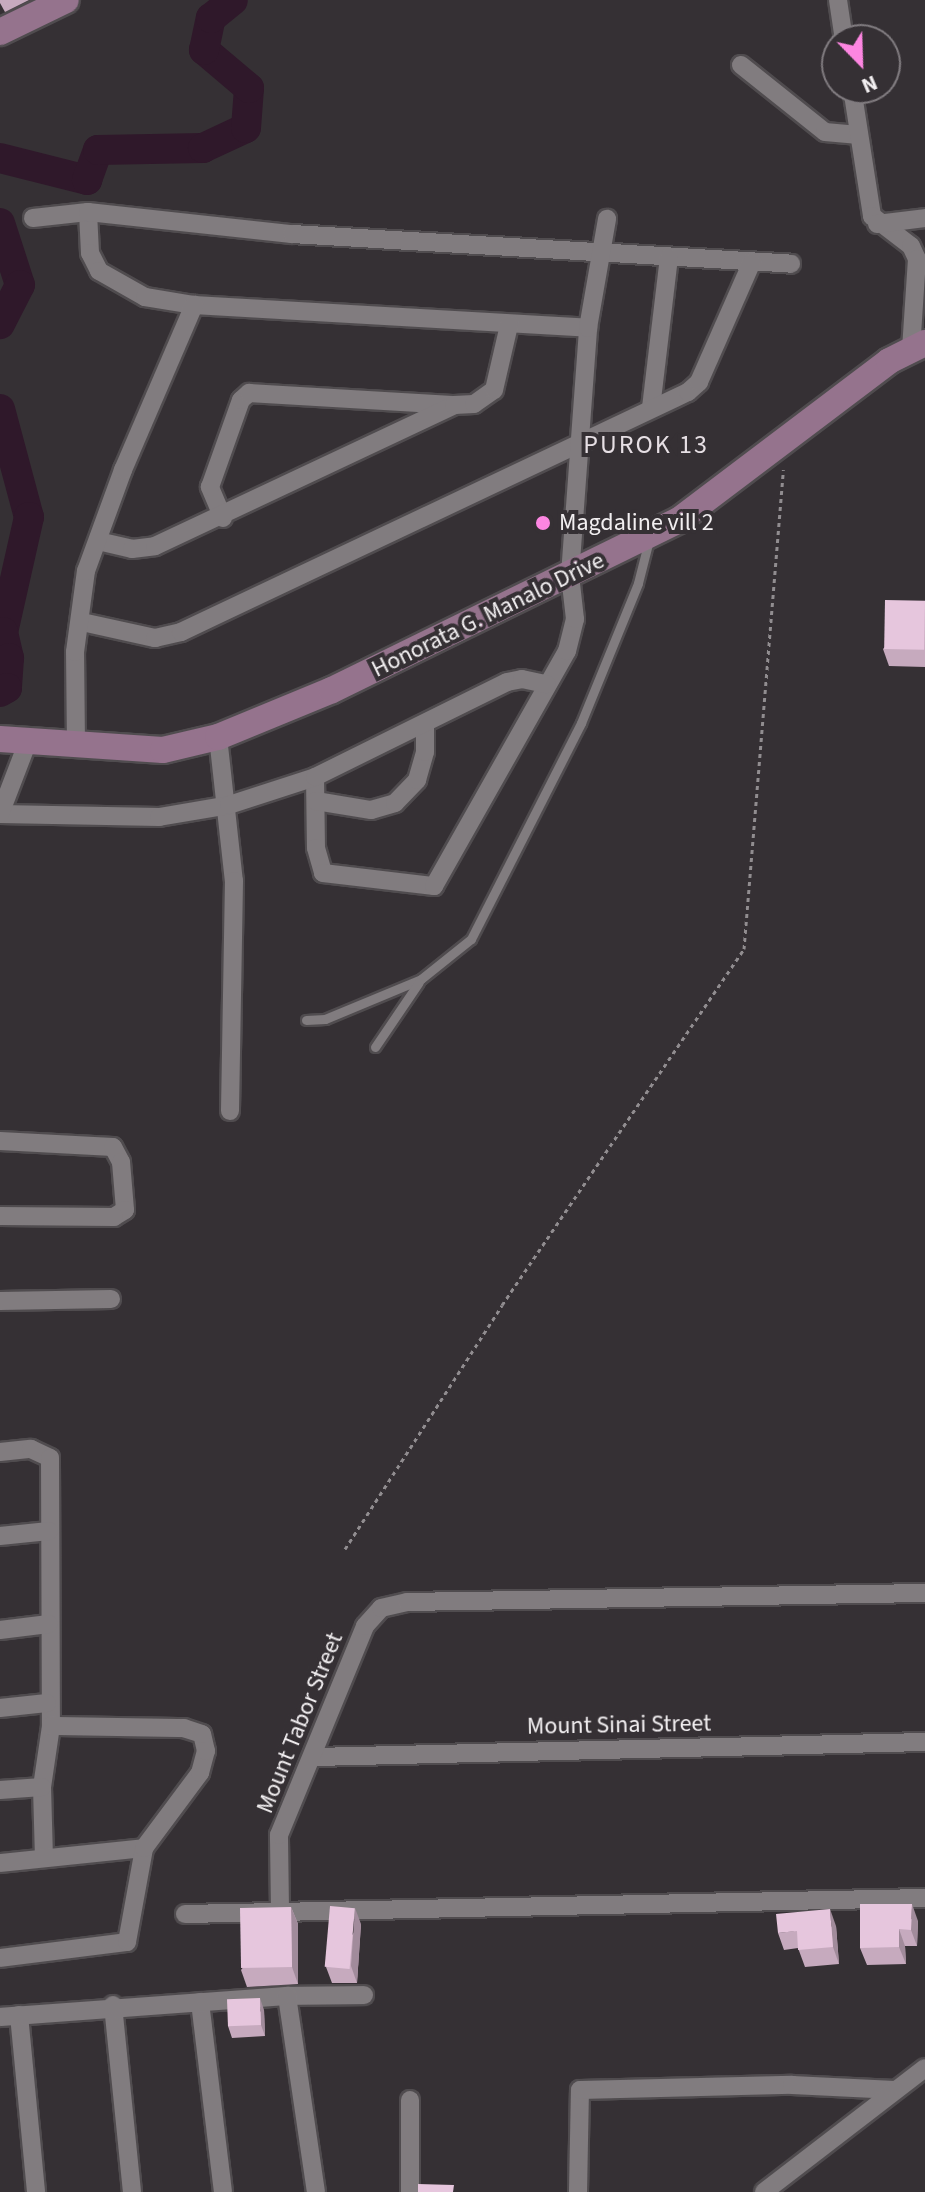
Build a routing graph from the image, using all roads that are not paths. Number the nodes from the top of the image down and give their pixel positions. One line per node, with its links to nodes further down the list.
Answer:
1 (838, 0): 3 (street)
2 (59, 2): 4 (street)
3 (842, 24)
4 (0, 32)
5 (741, 65): 7 (street)
6 (854, 104): 7 (street)
7 (859, 135): 12 (street)
8 (88, 212): 9 (street); 13 (street); 17 (street)
9 (33, 218)
10 (925, 218): 12 (street)
11 (607, 219): 13 (street)
12 (877, 224): 20 (street)
13 (603, 253): 14 (street); 19 (street)
14 (669, 257): 15 (street); 22 (street)
15 (752, 262): 16 (street); 22 (street)
16 (791, 264)
17 (194, 305): 18 (street); 26 (street)
18 (509, 325): 19 (street); 21 (street)
19 (588, 328): 23 (street)
20 (918, 346): 25 (street, Honorata G. Manalo Drive)
21 (454, 405): 24 (street); 24 (street)
22 (651, 408): 23 (street)
23 (583, 443): 27 (street); 28 (street)
24 (223, 518): 26 (street)
25 (650, 537): 27 (street, Honorata G. Manalo Drive); 39 (lane)
26 (98, 541): 28 (street)
27 (570, 575): 29 (street); 31 (street, Honorata G. Manalo Drive)
28 (82, 622): 34 (street)
29 (546, 684): 30 (street); 36 (street)
30 (425, 726): 35 (street); 36 (street)
31 (218, 737): 34 (street, Honorata G. Manalo Drive); 37 (street)
32 (0, 739): 33 (street, Honorata G. Manalo Drive)
33 (28, 741): 34 (street, Honorata G. Manalo Drive); 38 (street)
34 (76, 745)
35 (315, 777): 36 (street); 37 (street)
36 (316, 801)
37 (229, 805): 38 (street); 42 (street)
38 (0, 814)
39 (421, 979): 40 (lane); 41 (lane)
40 (306, 1020)
41 (375, 1047)
42 (230, 1111)
43 (0, 1141): 44 (street)
44 (0, 1216)
45 (111, 1299): 46 (street)
46 (0, 1301)
47 (0, 1452): 48 (street)
48 (49, 1531): 49 (street); 51 (street)
49 (0, 1536)
50 (925, 1593): 57 (street, Mount Tabor Street)
51 (49, 1624): 52 (street); 53 (street)
52 (0, 1630)
53 (47, 1703): 54 (street); 55 (street)
54 (0, 1708)
55 (51, 1726): 58 (street); 60 (street)
56 (925, 1742): 57 (street, Mount Sinai Street)
57 (315, 1757): 64 (street, Mount Tabor Street)
58 (42, 1787): 59 (street); 61 (street)
59 (0, 1790)
60 (144, 1848): 61 (street); 66 (street)
61 (44, 1858): 62 (street)
62 (0, 1863)
63 (925, 1898): 64 (street)
64 (280, 1910): 65 (street)
65 (185, 1914)
66 (0, 1958)
67 (364, 1995): 68 (street)
68 (287, 1996): 69 (street); 78 (street)
69 (200, 2002): 70 (street); 77 (street)
70 (113, 2005): 71 (street); 76 (street)
71 (9, 2016): 75 (street)
72 (925, 2068): 73 (street)
73 (895, 2090): 80 (street); 81 (street)
74 (410, 2100): 79 (street)
75 (36, 2192)
76 (132, 2192)
77 (223, 2192)
78 (316, 2192)
79 (410, 2192)
80 (578, 2192)
81 (764, 2192)

